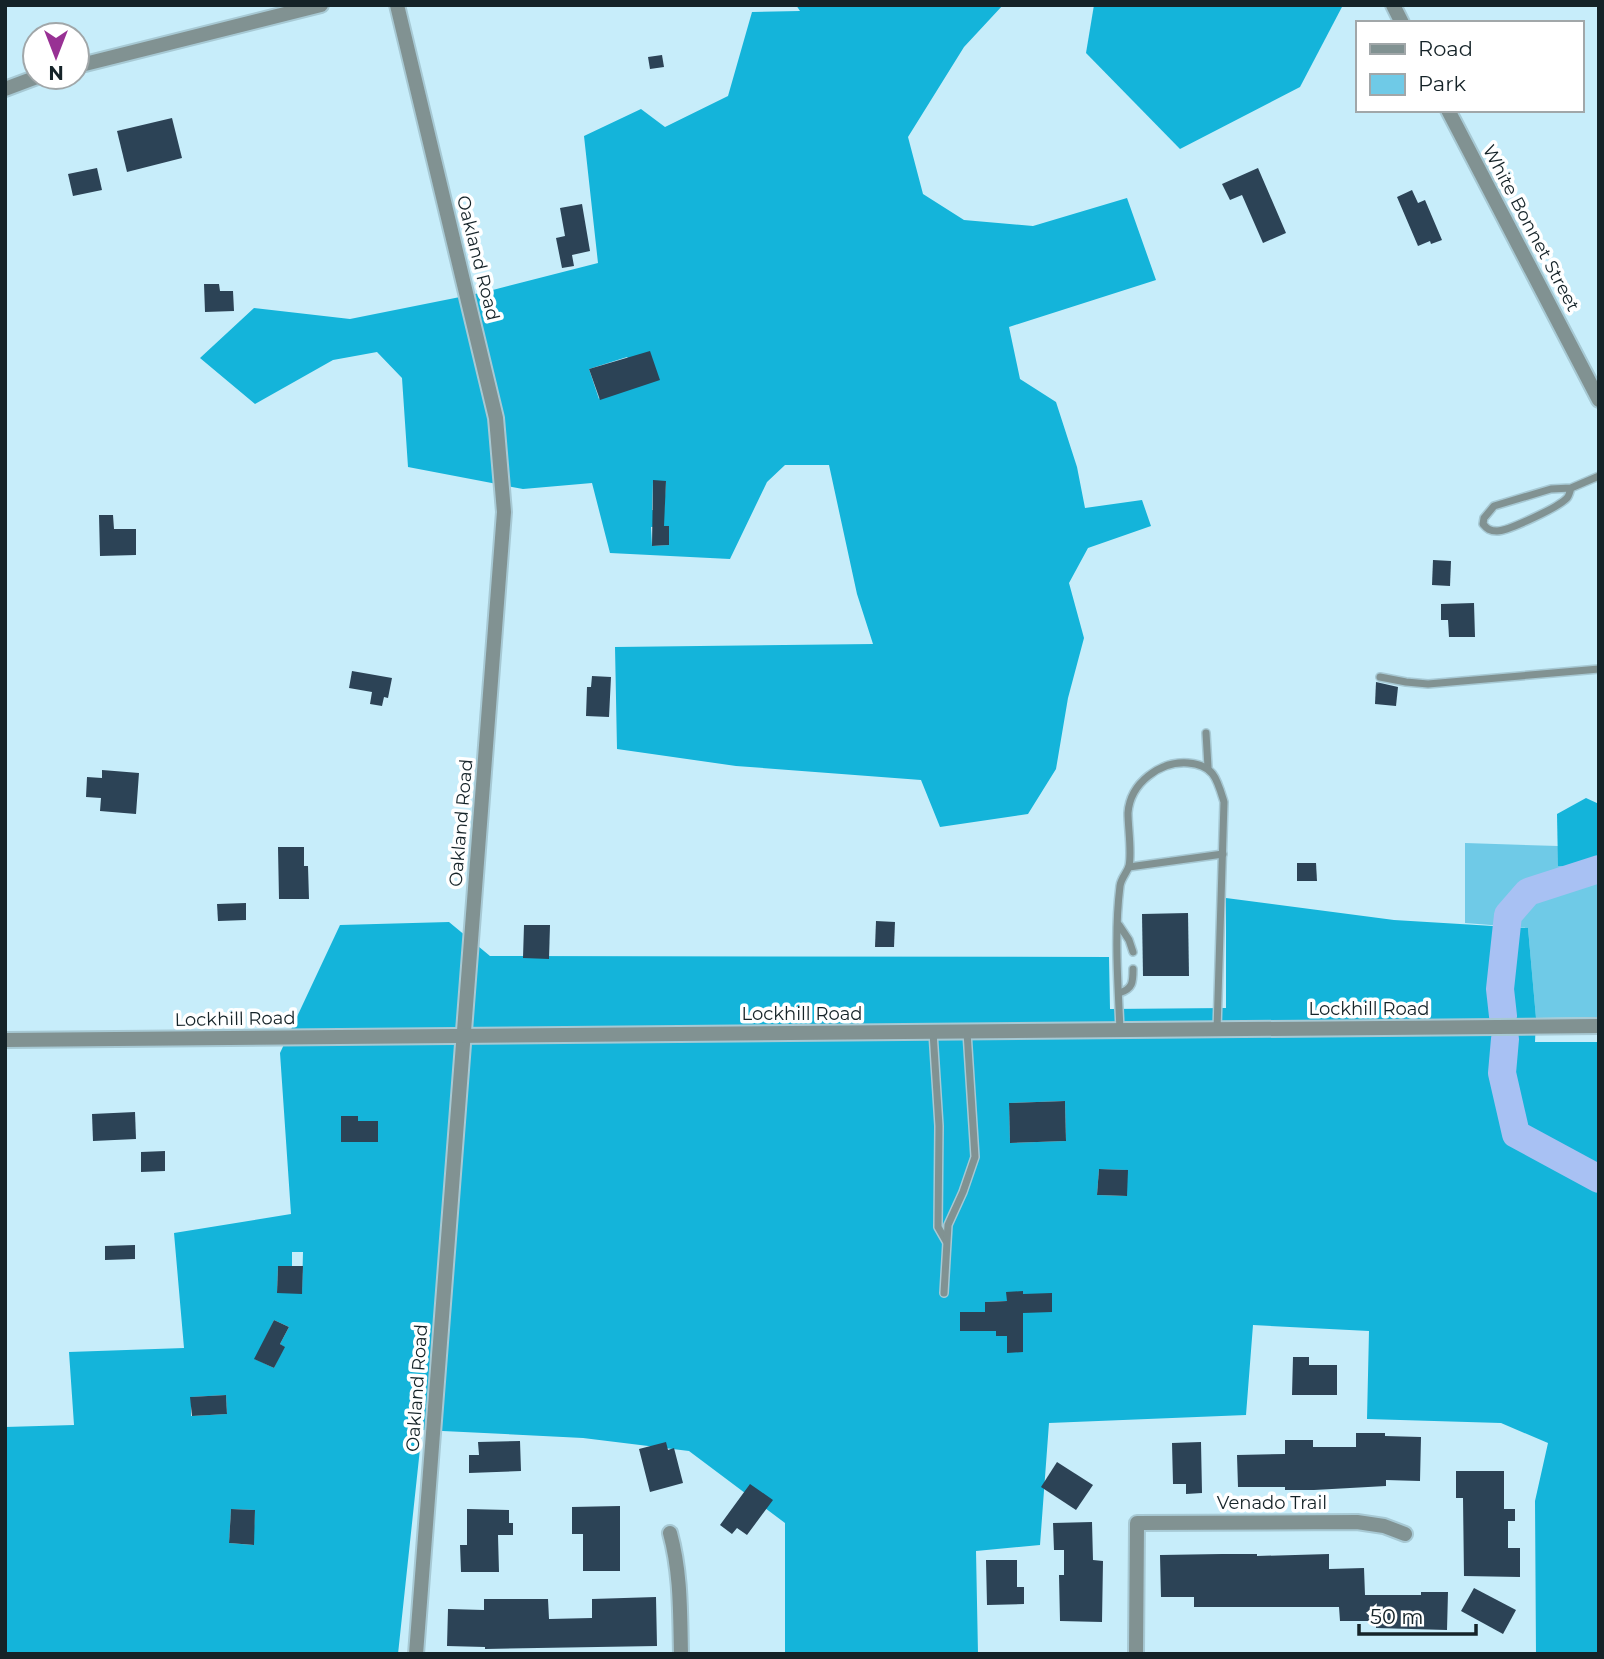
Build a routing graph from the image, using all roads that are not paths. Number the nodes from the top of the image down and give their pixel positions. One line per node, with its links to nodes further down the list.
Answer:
1 (321, 5): 5 (street)
2 (397, 5): 25 (street, Oakland Road)
3 (1393, 5): 4 (street)
4 (1401, 21)
5 (91, 62)
6 (1449, 112): 7 (street, White Bonnet Street)
7 (1599, 400)
8 (1599, 476): 9 (lane)
9 (1571, 488): 9 (lane)
10 (1599, 669): 11 (lane)
11 (1380, 677)
12 (1206, 733): 13 (lane)
13 (1208, 767): 14 (lane); 15 (lane)
14 (1223, 854): 15 (lane); 21 (lane)
15 (1129, 867): 16 (lane)
16 (1119, 925): 17 (lane); 19 (lane)
17 (1133, 952)
18 (1133, 969): 19 (lane)
19 (1119, 993): 22 (lane)
20 (1599, 1026): 21 (street, Lockhill Road)
21 (1217, 1030): 22 (street, Lockhill Road)
22 (1120, 1031): 24 (street, Lockhill Road)
23 (933, 1032): 24 (street, Lockhill Road); 25 (street, Lockhill Road); 27 (lane)
24 (967, 1032): 27 (lane)
25 (463, 1036): 26 (street, Lockhill Road); 31 (street, Oakland Road)
26 (5, 1040)
27 (946, 1241): 28 (lane)
28 (944, 1293)
29 (670, 1534): 32 (street)
30 (1405, 1534): 33 (street, Venado Trail)
31 (416, 1654)
32 (681, 1654)
33 (1136, 1654)

